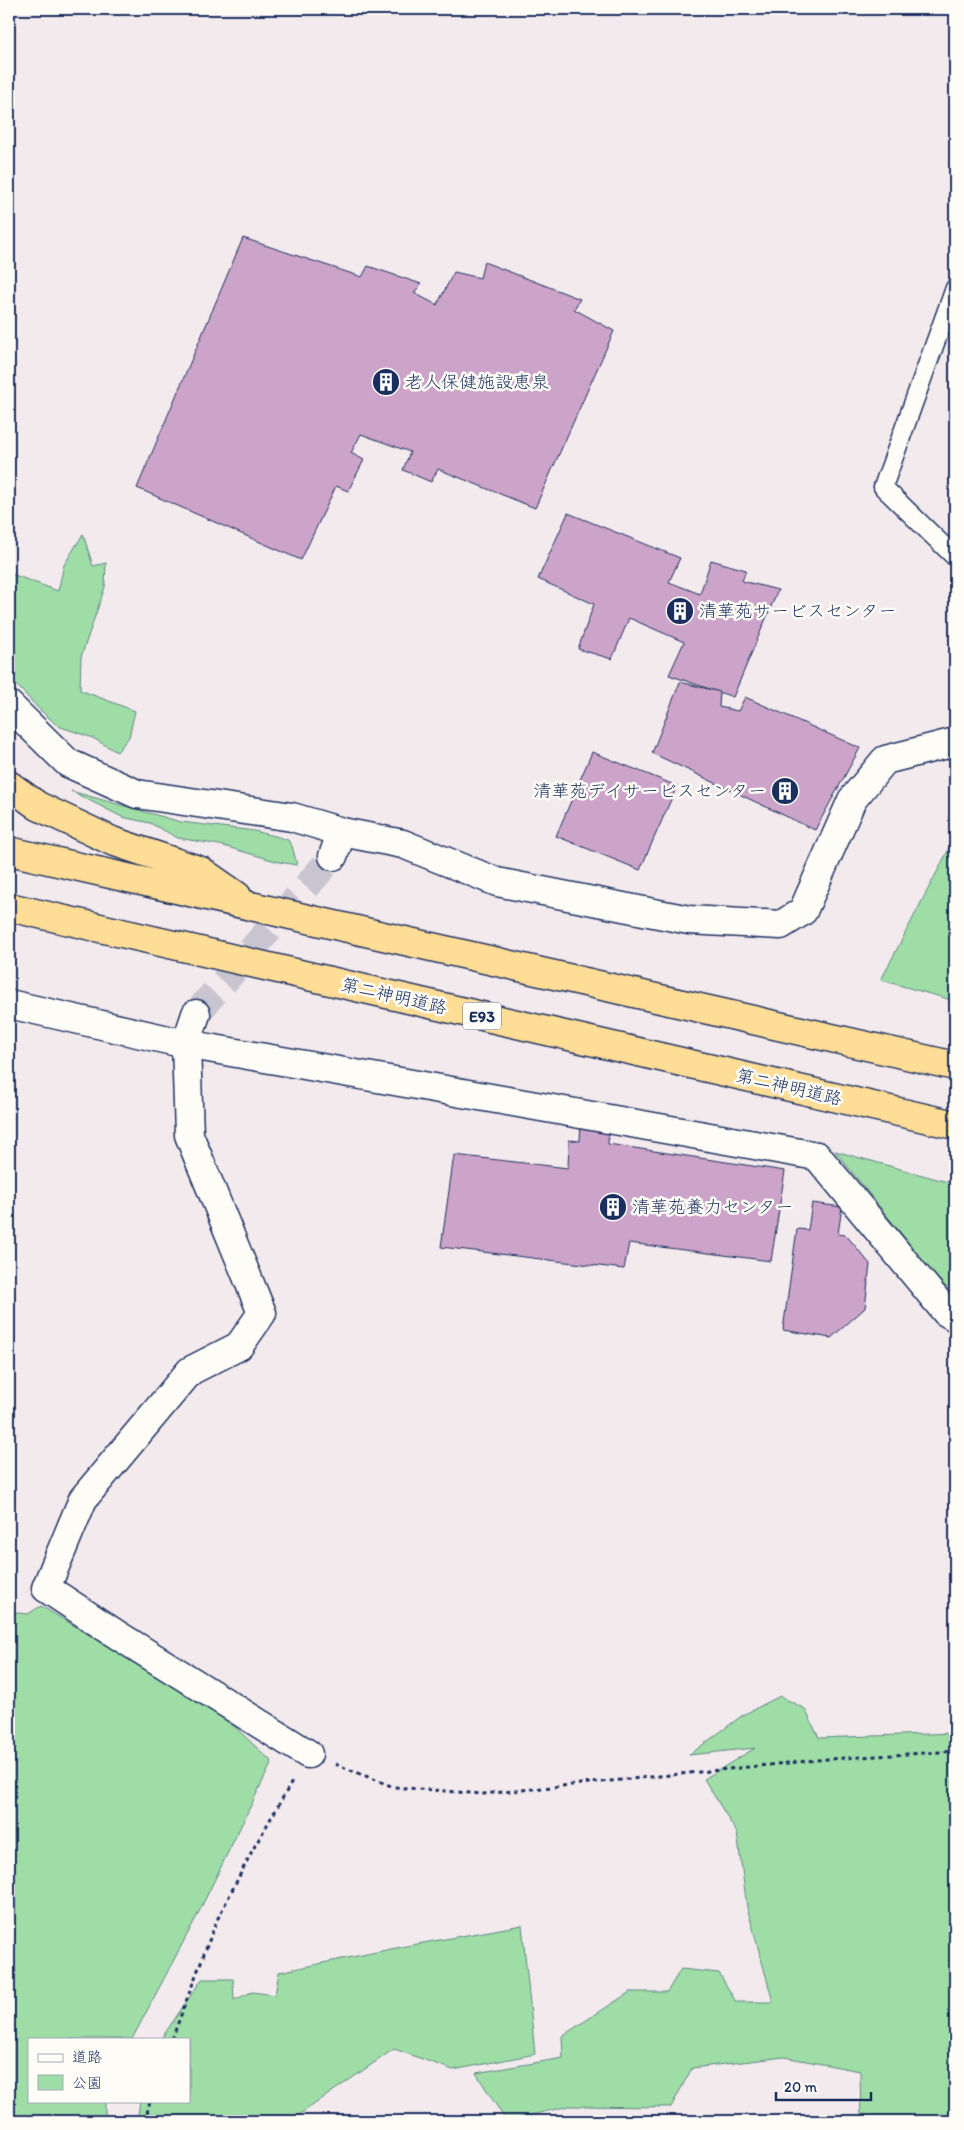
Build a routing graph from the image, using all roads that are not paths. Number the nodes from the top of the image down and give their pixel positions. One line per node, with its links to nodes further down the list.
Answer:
1 (955, 288): 2 (lane)
2 (955, 557)
3 (9, 705): 4 (street)
4 (955, 742)
5 (9, 785): 7 (highway)
6 (9, 850): 7 (highway)
7 (250, 905): 14 (highway)
8 (9, 907): 10 (highway, 第二神明道路 / E93)
9 (9, 916): 10 (highway)
10 (158, 941): 15 (highway, 第二神明道路 / E93)
11 (9, 1004): 13 (street)
12 (196, 1014): 13 (street)
13 (186, 1044): 16 (street); 17 (street)
14 (955, 1066)
15 (955, 1125)
16 (955, 1317)
17 (308, 1754)

